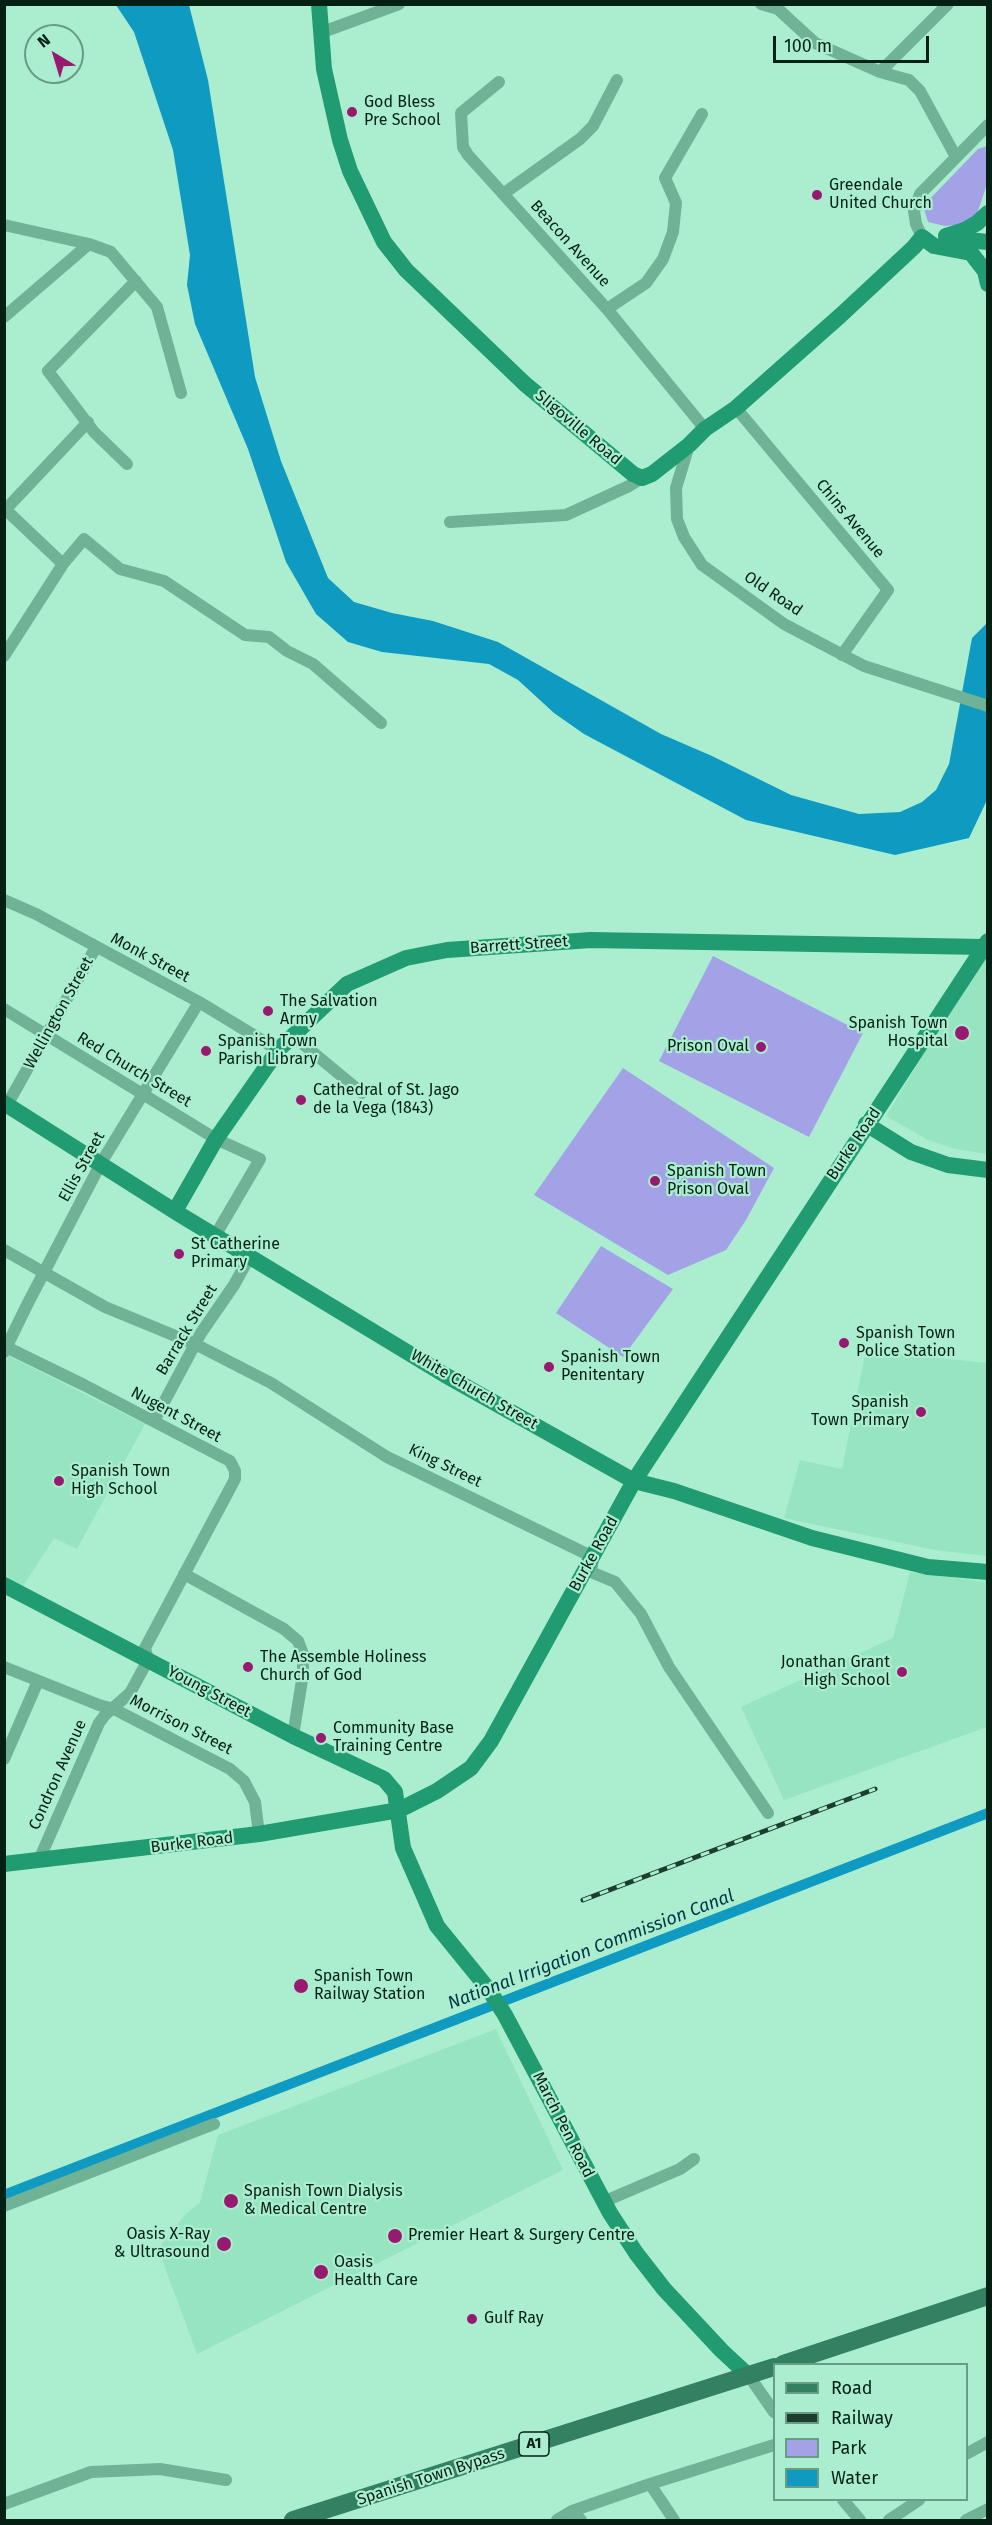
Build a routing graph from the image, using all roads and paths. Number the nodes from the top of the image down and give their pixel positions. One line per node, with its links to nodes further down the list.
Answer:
1 (319, 4): 6 (street, Sligoville Road)
2 (399, 4): 6 (street)
3 (761, 4): 5 (street)
4 (948, 4): 7 (street)
5 (780, 7): 7 (street)
6 (320, 33): 30 (street, Sligoville Road)
7 (880, 72): 12 (street)
8 (617, 80): 13 (street)
9 (499, 82): 13 (street, Beacon Avenue)
10 (702, 114): 22 (street)
11 (987, 125): 12 (street)
12 (956, 157): 16 (street)
13 (503, 194): 22 (street, Beacon Avenue)
14 (987, 213): 17 (street)
15 (4, 225): 19 (street)
16 (922, 237): 17 (street); 21 (street); 25 (street)
17 (942, 237): 18 (street)
18 (987, 242)
19 (89, 244): 20 (street); 23 (street)
20 (136, 281): 24 (street); 26 (street)
21 (987, 284)
22 (606, 309): 27 (street, Beacon Avenue)
23 (4, 317)
24 (181, 393)
25 (736, 408): 27 (street); 34 (street, Chins Avenue)
26 (88, 422): 29 (street); 31 (street)
27 (705, 429): 28 (street)
28 (689, 445): 30 (street); 34 (street, Old Road)
29 (127, 464)
30 (642, 477): 32 (street)
31 (5, 508): 33 (street)
32 (450, 522)
33 (63, 564): 35 (street); 37 (street)
34 (842, 655): 36 (street, Old Road)
35 (4, 656)
36 (987, 706)
37 (381, 723)
38 (4, 900): 40 (street, Monk Street)
39 (986, 944): 43 (street, Barrett Street); 49 (street, Burke Road)
40 (96, 947): 41 (street, Monk Street); 44 (street, Wellington Street)
41 (199, 1002): 45 (street, Monk Street); 47 (street, Ellis Street)
42 (4, 1010): 44 (street, Red Church Street)
43 (292, 1035): 45 (street, Barrett Street); 46 (street)
44 (46, 1036): 47 (street, Red Church Street); 48 (street, Wellington Street)
45 (278, 1050): 50 (street, Barrett Street)
46 (363, 1093)
47 (144, 1094): 50 (street, Red Church Street); 51 (street, Ellis Street)
48 (5, 1106): 51 (street, White Church Street)
49 (866, 1124): 52 (street); 61 (street, Burke Road)
50 (216, 1139): 53 (street, Barrett Street); 54 (street, Red Church Street)
51 (101, 1163): 53 (street, White Church Street); 57 (street, Ellis Street)
52 (987, 1170)
53 (175, 1211): 54 (street, White Church Street)
54 (215, 1236): 56 (street, White Church Street)
55 (4, 1250): 57 (street, King Street)
56 (250, 1256): 58 (street, Barrack Street); 61 (street, White Church Street)
57 (44, 1272): 58 (street, King Street); 59 (street, Ellis Street)
58 (195, 1344): 60 (street, Barrack Street); 62 (street, King Street)
59 (6, 1349): 60 (street, Nugent Street)
60 (154, 1421): 64 (street, Nugent Street)
61 (634, 1481): 62 (street, Burke Road); 63 (street, White Church Street)
62 (594, 1557): 72 (street, Burke Road); 73 (street)
63 (987, 1572)
64 (184, 1574): 66 (street, Nugent Street); 70 (street)
65 (4, 1585): 66 (street, Young Street)
66 (148, 1660): 69 (street, Morrison Street); 70 (street, Young Street)
67 (4, 1667): 68 (street, Morrison Street)
68 (38, 1681): 69 (street, Morrison Street); 71 (street)
69 (114, 1709): 74 (street, Morrison Street); 75 (street, Condron Avenue)
70 (293, 1736): 72 (street, Young Street)
71 (4, 1759)
72 (399, 1810): 74 (street, Burke Road); 79 (street, March Pen Road)
73 (768, 1813)
74 (259, 1834): 75 (street, Burke Road)
75 (39, 1860): 76 (street, Burke Road)
76 (4, 1864)
77 (214, 2124): 80 (street)
78 (694, 2159): 79 (street)
79 (603, 2202): 84 (street, March Pen Road)
80 (4, 2206)
81 (987, 2296): 82 (main road)
82 (786, 2363)
83 (773, 2367): 84 (main road, Spanish Town Bypass / A1)
84 (749, 2376): 85 (street, March Pen Road); 96 (main road, Spanish Town Bypass / A1)
85 (773, 2411)
86 (987, 2442): 88 (street)
87 (773, 2445): 90 (street)
88 (968, 2453)
89 (226, 2480): 93 (street)
90 (650, 2484): 95 (street); 98 (street)
91 (845, 2501): 99 (street)
92 (916, 2501): 100 (street)
93 (4, 2504)
94 (987, 2509): 101 (street)
95 (577, 2516): 97 (street)
96 (293, 2520)
97 (556, 2520)
98 (674, 2520)
99 (860, 2520)
100 (889, 2520)
101 (966, 2520)

